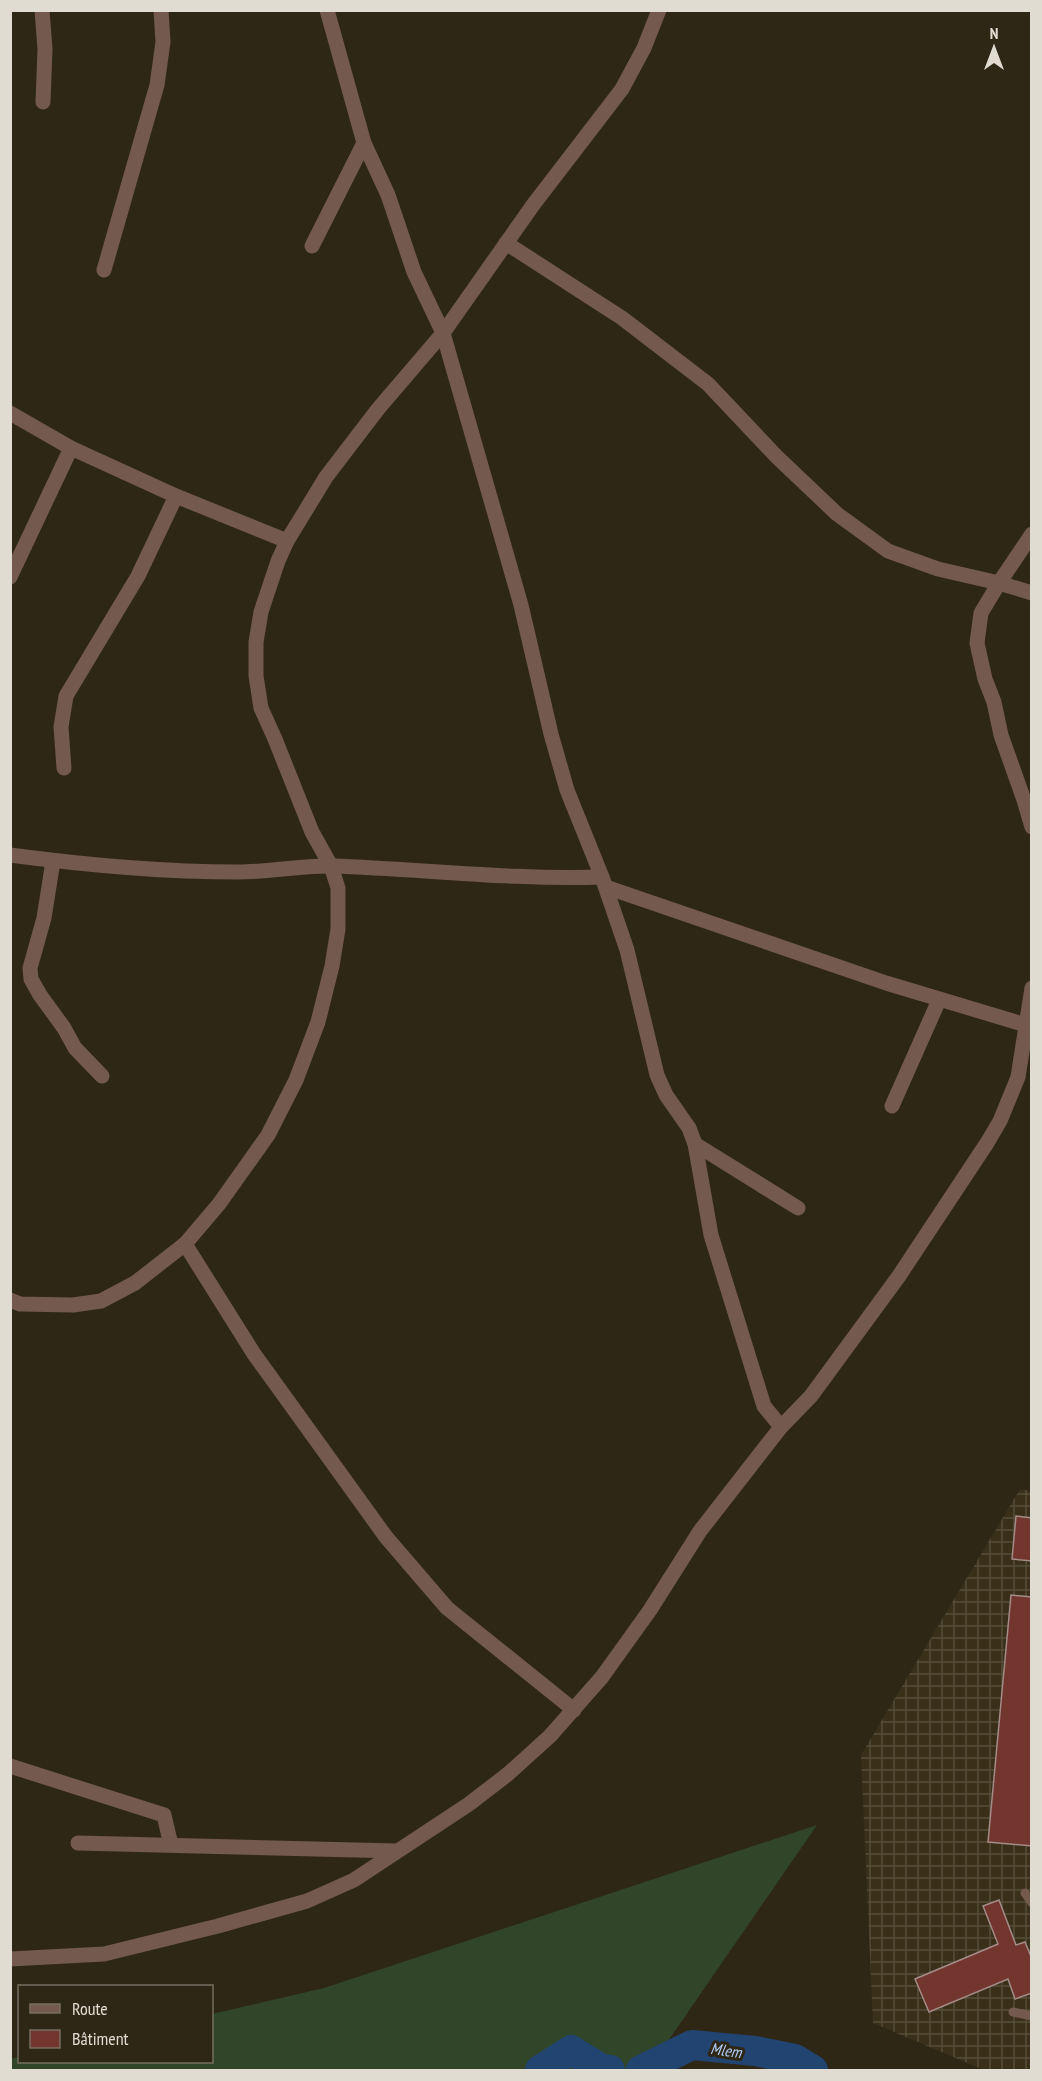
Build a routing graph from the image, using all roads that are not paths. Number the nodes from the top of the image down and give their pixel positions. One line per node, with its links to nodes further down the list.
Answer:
1 (42, 10): 5 (street)
2 (161, 10): 9 (street)
3 (327, 10): 6 (street)
4 (659, 10): 7 (street)
5 (43, 102)
6 (364, 143): 8 (street); 10 (street)
7 (506, 243): 10 (street); 17 (street)
8 (312, 246)
9 (104, 270)
10 (442, 333): 15 (street); 24 (street)
11 (10, 413): 12 (street)
12 (71, 448): 13 (street); 16 (street)
13 (176, 496): 15 (street); 19 (street)
14 (1032, 534): 17 (street)
15 (286, 541): 23 (street)
16 (10, 577)
17 (999, 583): 18 (street); 20 (street)
18 (1032, 593)
19 (64, 768)
20 (1032, 827)
21 (10, 855): 22 (street)
22 (53, 861): 23 (street); 28 (street)
23 (331, 866): 24 (street); 32 (street)
24 (604, 882): 26 (street); 30 (street)
25 (1032, 988): 27 (street)
26 (939, 1000): 27 (street); 29 (street)
27 (1026, 1025): 34 (street)
28 (102, 1076)
29 (892, 1106)
30 (695, 1144): 31 (street); 34 (street)
31 (798, 1208)
32 (185, 1244): 33 (street); 35 (street)
33 (10, 1300)
34 (781, 1428): 35 (street)
35 (574, 1710): 39 (street)
36 (10, 1766): 38 (street)
37 (78, 1843): 38 (street)
38 (171, 1845): 39 (street)
39 (397, 1851): 42 (street)
40 (1025, 1893): 41 (lane)
41 (1032, 1903)
42 (10, 1959)
43 (1013, 2012): 44 (lane)
44 (1032, 2016)

